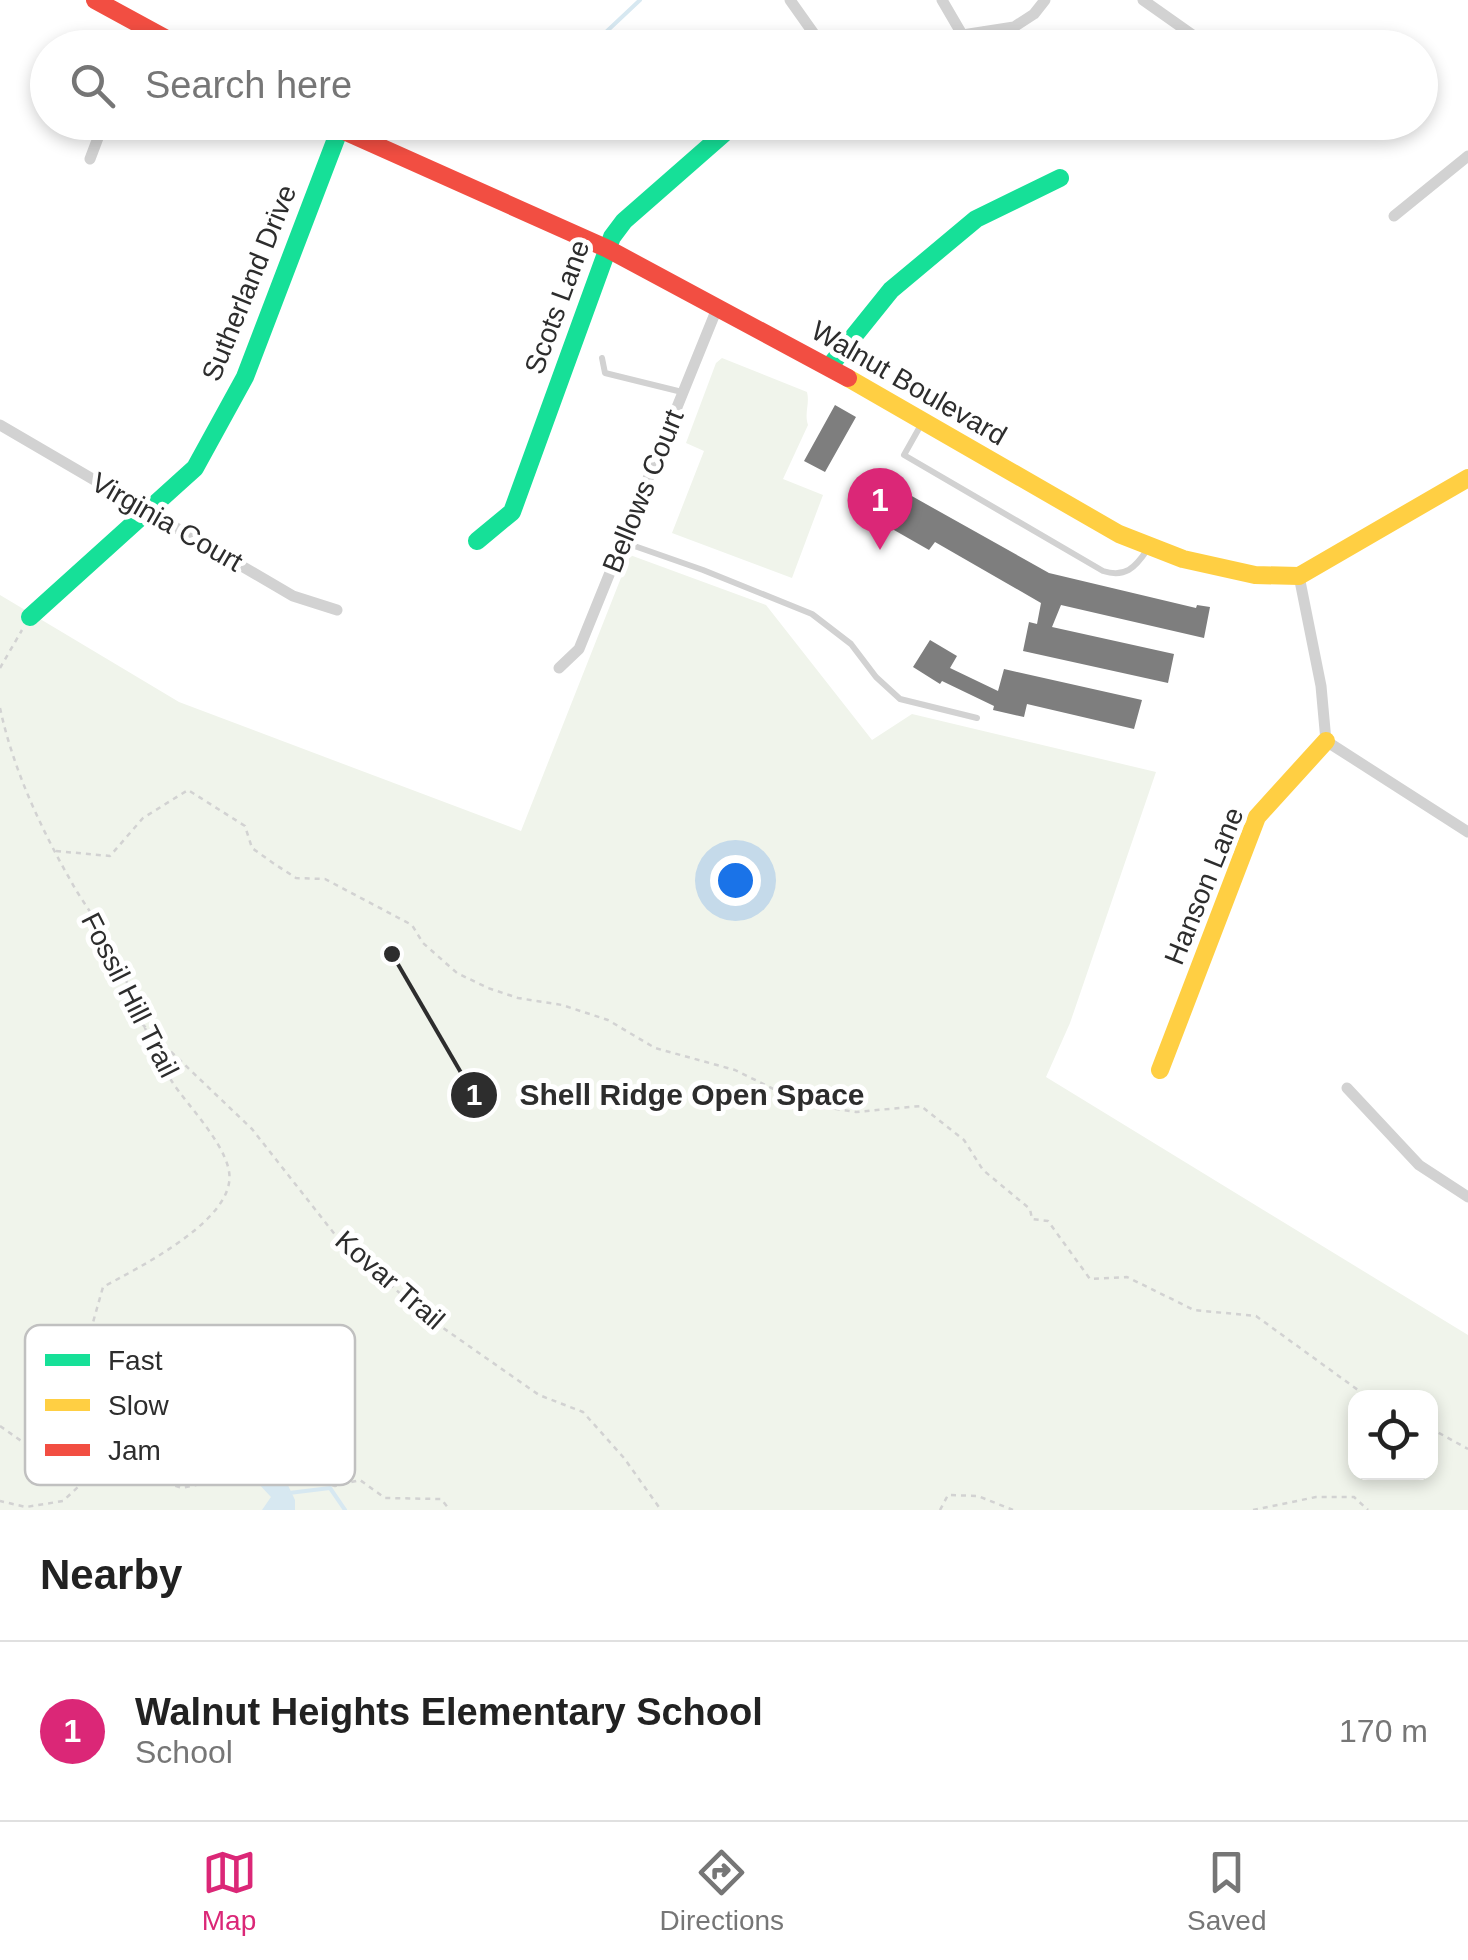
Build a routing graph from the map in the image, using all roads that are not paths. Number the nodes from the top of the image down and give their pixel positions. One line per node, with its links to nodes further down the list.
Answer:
1 (95, 0): 6 (street)
2 (790, 0): 9 (street)
3 (942, 0): 10 (street)
4 (1046, 0): 11 (street)
5 (1148, 1): 12 (street)
6 (141, 25): 7 (street); 8 (street)
7 (139, 30)
8 (150, 30)
9 (811, 30)
10 (960, 30)
11 (994, 30)
12 (1187, 30)
13 (97, 140): 18 (street)
14 (327, 140): 29 (street, Sutherland Drive)
15 (361, 140): 21 (street, Walnut Boulevard)
16 (717, 140): 21 (street, Scots Lane)
17 (1468, 156): 20 (street)
18 (90, 159)
19 (1060, 178): 24 (street)
20 (1394, 216)
21 (608, 249): 22 (street, Walnut Boulevard); 30 (street, Scots Lane)
22 (718, 306): 24 (street, Walnut Boulevard); 25 (street, Bellows Court)
23 (602, 358): 25 (lane)
24 (828, 367): 26 (street, Walnut Boulevard)
25 (683, 392): 31 (street, Bellows Court)
26 (923, 422): 32 (street, Walnut Boulevard); 32 (lane)
27 (0, 424): 29 (street, Virginia Court)
28 (1468, 478): 33 (street)
29 (148, 511): 34 (street, Virginia Court); 35 (street, Sutherland Drive)
30 (476, 541)
31 (622, 542): 36 (street, Bellows Court); 37 (lane)
32 (1148, 547): 33 (street, Walnut Boulevard)
33 (1299, 576): 38 (street)
34 (337, 610)
35 (30, 617)
36 (559, 668)
37 (977, 718)
38 (1326, 741): 39 (street); 40 (street, Hanson Lane)
39 (1468, 832)
40 (1160, 1070)
41 (1348, 1088): 42 (street)
42 (1468, 1197)

